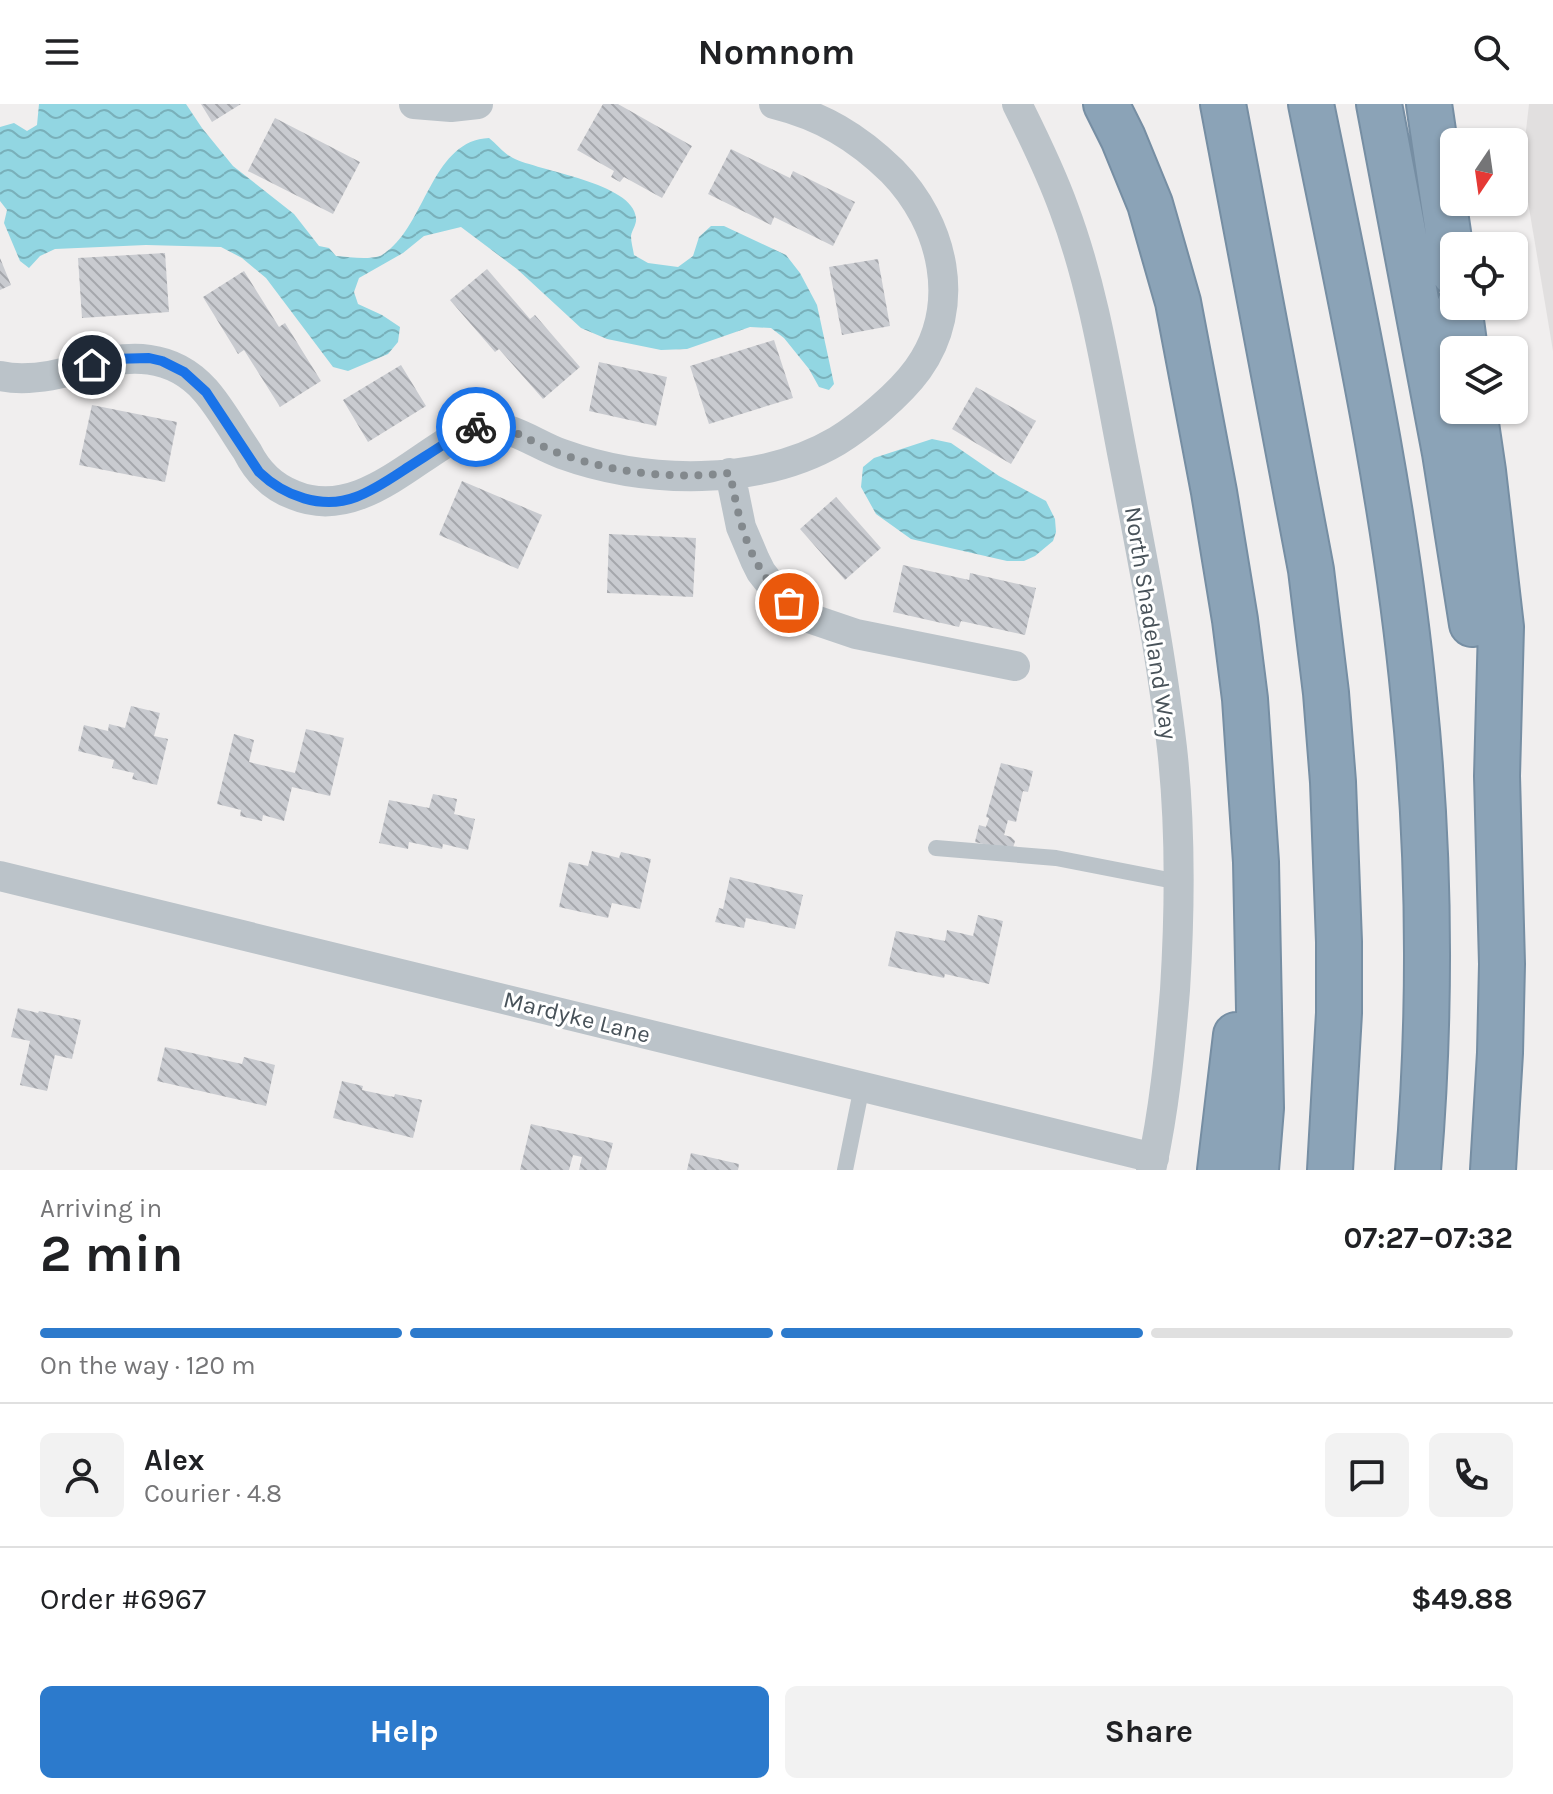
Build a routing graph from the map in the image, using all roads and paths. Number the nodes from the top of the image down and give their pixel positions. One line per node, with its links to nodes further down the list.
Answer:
1 (414, 104): 2 (street)
2 (478, 104)
3 (774, 104): 13 (street)
4 (1017, 104): 19 (street, North Shadeland Way)
5 (1106, 104): 17 (highway)
6 (1223, 104): 25 (highway)
7 (1311, 104): 26 (highway)
8 (1379, 104): 15 (highway)
9 (1429, 104): 10 (highway)
10 (1448, 232)
11 (0, 376): 13 (street)
12 (1476, 424): 15 (highway)
13 (730, 473): 14 (street)
14 (1015, 666)
15 (1497, 776): 27 (highway)
16 (936, 848): 19 (lane)
17 (1256, 862): 23 (highway); 24 (highway)
18 (0, 876): 20 (street, Mardyke Lane)
19 (1179, 882): 21 (street, North Shadeland Way)
20 (862, 1086): 21 (street, Mardyke Lane); 22 (lane)
21 (1152, 1164)
22 (845, 1170)
23 (1220, 1170)
24 (1256, 1170)
25 (1330, 1170)
26 (1418, 1170)
27 (1493, 1170)

